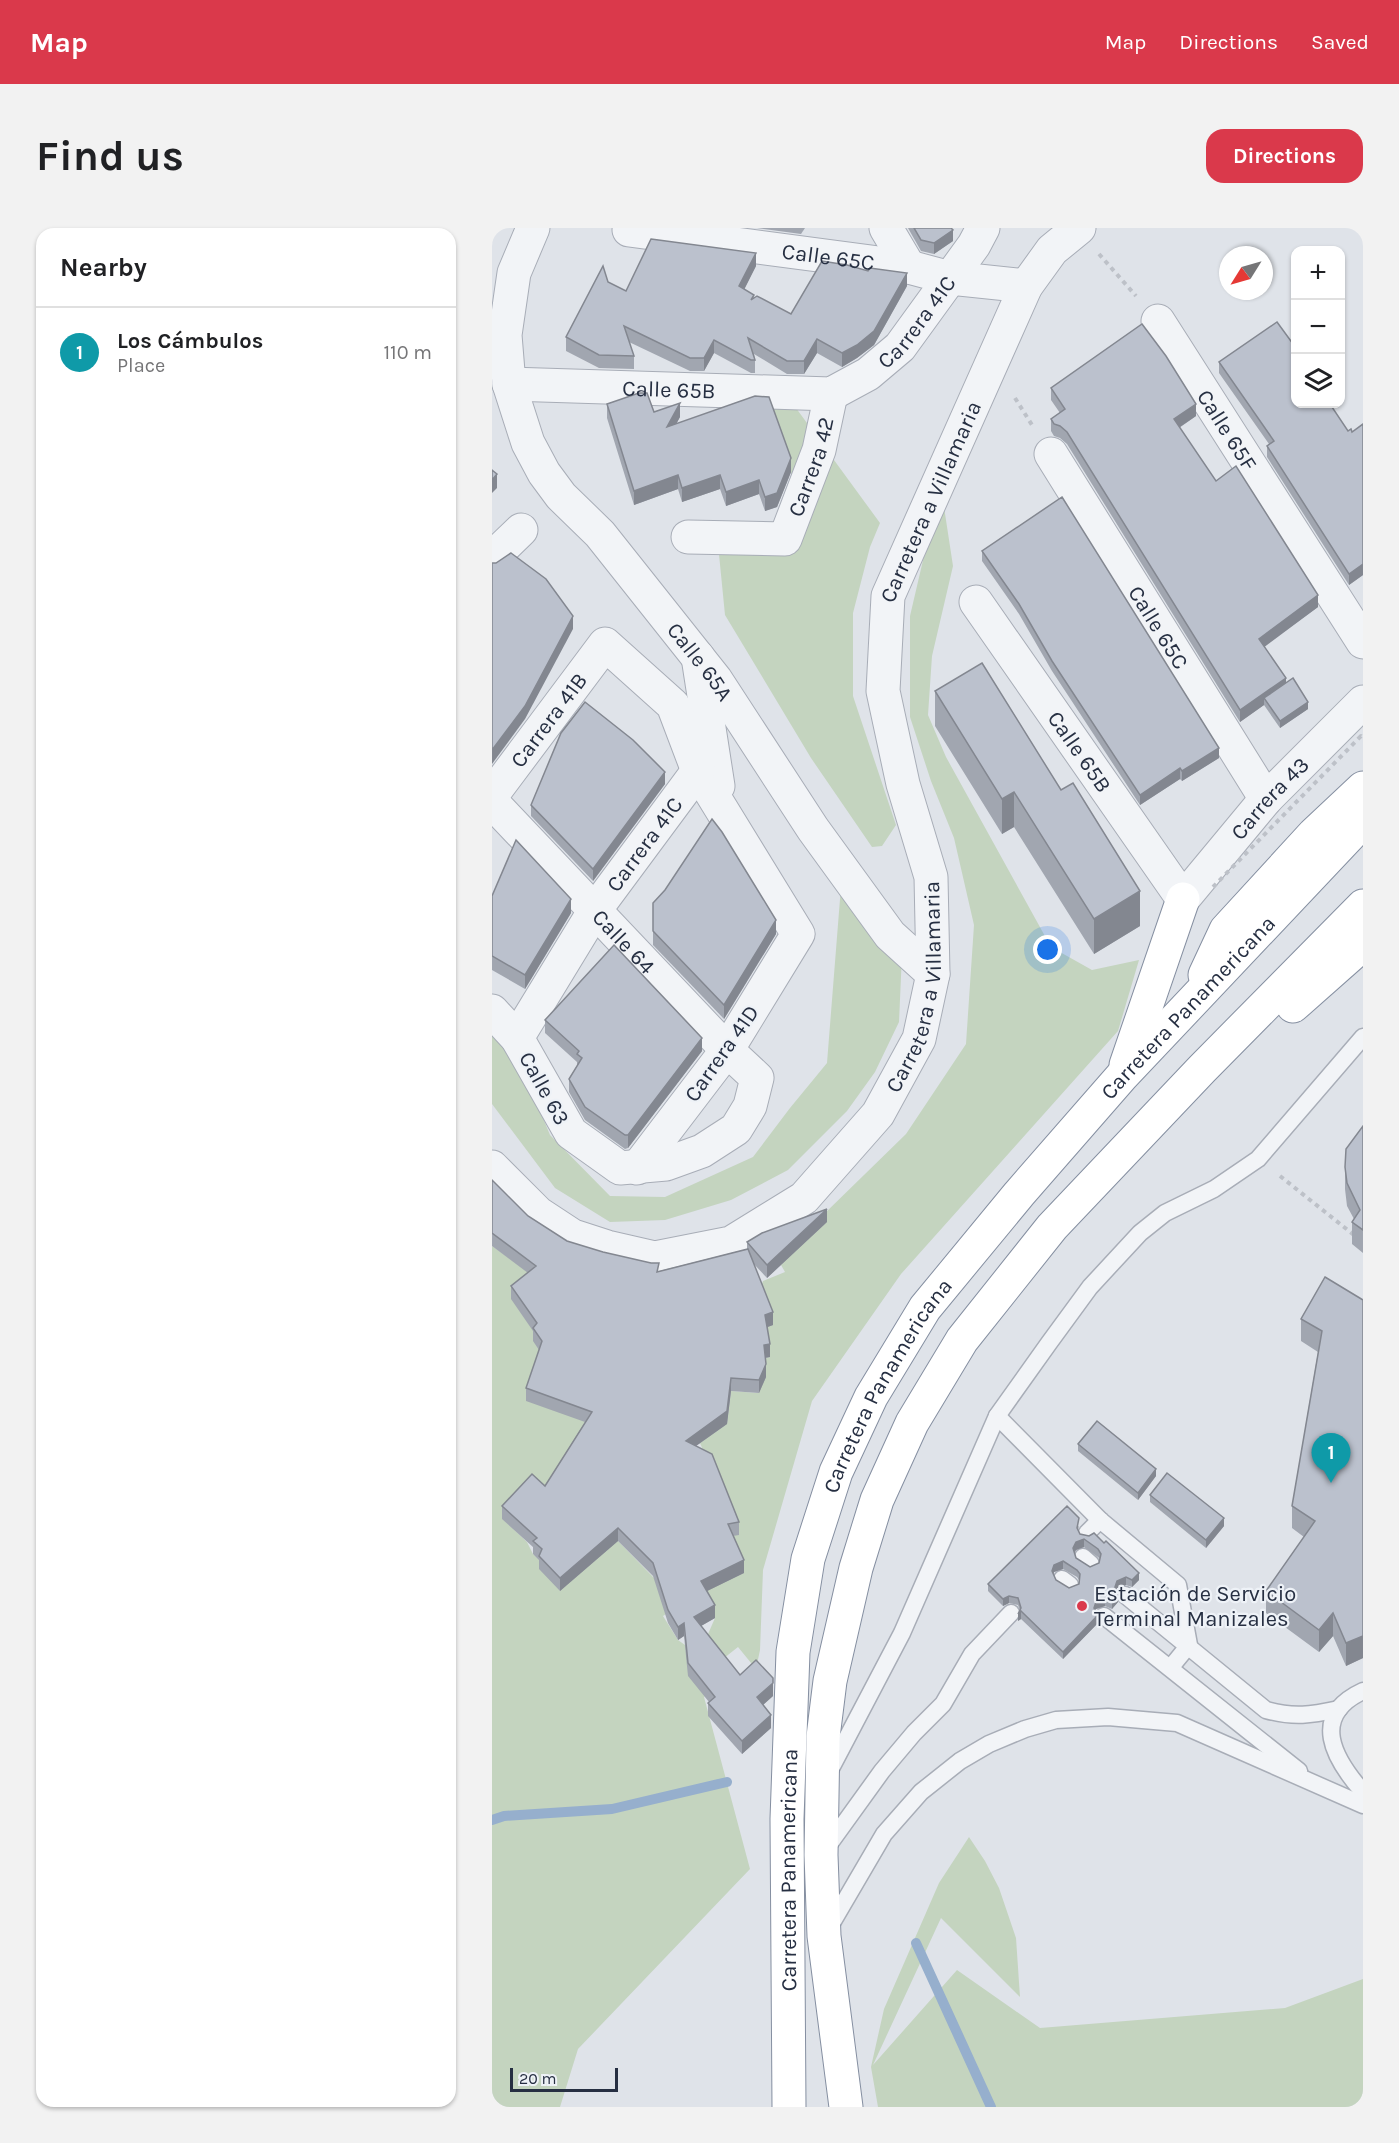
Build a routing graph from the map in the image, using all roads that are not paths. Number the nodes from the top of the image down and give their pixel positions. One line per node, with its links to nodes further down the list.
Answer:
1 (533, 228): 10 (street, Calle 65A)
2 (886, 228): 6 (street)
3 (983, 228): 7 (street, Carrera 41C)
4 (1078, 229): 8 (street, Carretera a Villamaria)
5 (629, 230): 6 (street, Calle 65C)
6 (909, 267): 7 (street, Calle 65C)
7 (950, 278): 8 (street, Calle 65C); 12 (street, Carrera 41C)
8 (1026, 286): 32 (street, Carretera a Villamaria)
9 (1158, 321): 18 (street, Calle 65F)
10 (499, 340): 11 (street, Calle 65A)
11 (509, 384): 12 (street, Calle 65B); 19 (street, Calle 65A)
12 (831, 394): 15 (street, Carrera 42)
13 (1051, 454): 24 (street, Calle 65C)
14 (521, 530): 16 (street)
15 (688, 537)
16 (492, 558)
17 (976, 602): 28 (street, Calle 65B)
18 (1363, 642)
19 (698, 657): 26 (street); 32 (street, Calle 65A)
20 (1363, 702): 24 (street, Carrera 43)
21 (698, 771): 23 (street, Carrera 41B); 26 (street); 30 (street, Carrera 41C)
22 (1363, 788): 33 (highway)
23 (492, 795)
24 (1266, 799): 28 (street, Carrera 43)
25 (492, 802): 30 (street, Calle 64)
26 (723, 812): 37 (street, Carrera 41D)
27 (1363, 821): 33 (highway, Carretera Panamericana)
28 (1182, 900): 38 (highway)
29 (1363, 906): 39 (highway, Carretera Panamericana)
30 (595, 910): 36 (street, Carrera 41C); 37 (street, Calle 64)
31 (1363, 944): 39 (highway)
32 (933, 974): 40 (street, Carretera a Villamaria)
33 (1194, 1001): 38 (highway, Carretera Panamericana)
34 (492, 1011): 36 (street, Calle 63)
35 (1363, 1036): 42 (lane)
36 (518, 1038): 41 (street, Calle 63)
37 (727, 1050): 41 (street, Carrera 41D); 41 (street, Calle 64)
38 (1122, 1076): 58 (highway, Carretera Panamericana)
39 (1163, 1110): 52 (highway, Carretera Panamericana)
40 (492, 1167)
41 (637, 1168)
42 (997, 1416): 43 (lane); 52 (lane)
43 (1100, 1520): 44 (lane); 48 (lane)
44 (1087, 1533)
45 (1125, 1595): 48 (lane)
46 (1011, 1613): 56 (lane)
47 (1104, 1616): 49 (lane)
48 (1189, 1645): 49 (lane); 51 (lane)
49 (1171, 1667): 53 (lane)
50 (1363, 1691): 51 (lane)
51 (1339, 1709): 54 (lane)
52 (823, 1783): 56 (highway, Carretera Panamericana)
53 (1319, 1786): 55 (lane); 57 (lane)
54 (1363, 1792)
55 (1363, 1806)
56 (821, 1855): 57 (highway, Carretera Panamericana)
57 (824, 1936): 59 (highway, Carretera Panamericana)
58 (789, 2107)
59 (846, 2107)

